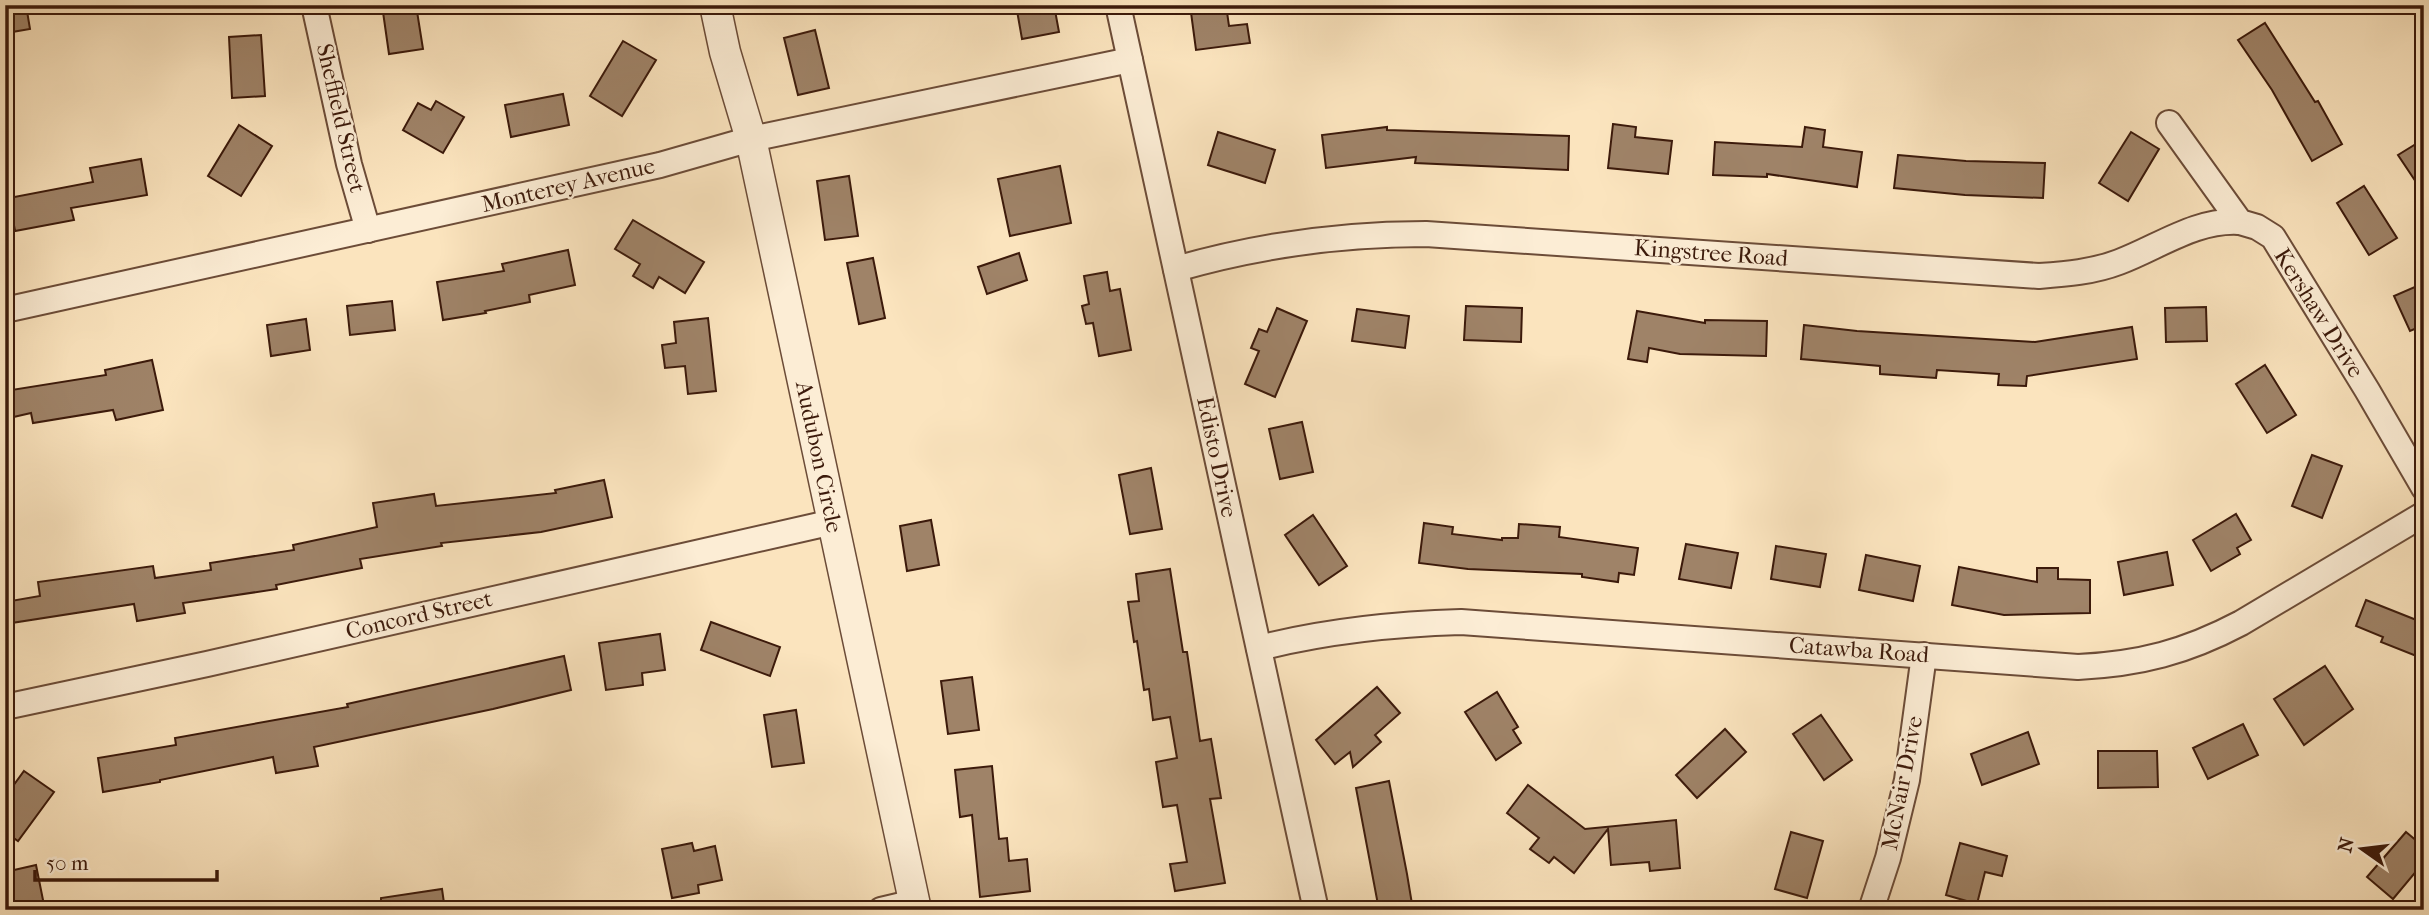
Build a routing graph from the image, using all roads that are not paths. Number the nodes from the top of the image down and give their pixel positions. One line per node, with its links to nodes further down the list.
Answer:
1 (314, 5): 8 (street, Sheffield Street)
2 (715, 5): 6 (street, Audubon Circle)
3 (1118, 5): 4 (street, Edisto Drive)
4 (1130, 60): 6 (street, Monterey Avenue); 9 (street, Edisto Drive)
5 (2169, 124): 7 (street, Kershaw Drive)
6 (751, 139): 8 (street, Monterey Avenue); 13 (street, Audubon Circle)
7 (2240, 222): 9 (street, Kingstree Road); 11 (street, Kershaw Drive)
8 (368, 230): 10 (street, Monterey Avenue)
9 (1176, 270): 14 (street, Edisto Drive)
10 (5, 310)
11 (2424, 488)
12 (2424, 514): 15 (street, Catawba Road)
13 (833, 522): 16 (street, Concord Street); 17 (street, Audubon Circle)
14 (1259, 648): 15 (street, Catawba Road); 19 (street, Edisto Drive)
15 (1924, 655): 20 (street, McNair Drive)
16 (5, 707)
17 (915, 906): 18 (street)
18 (881, 910)
19 (1316, 910)
20 (1871, 910)

